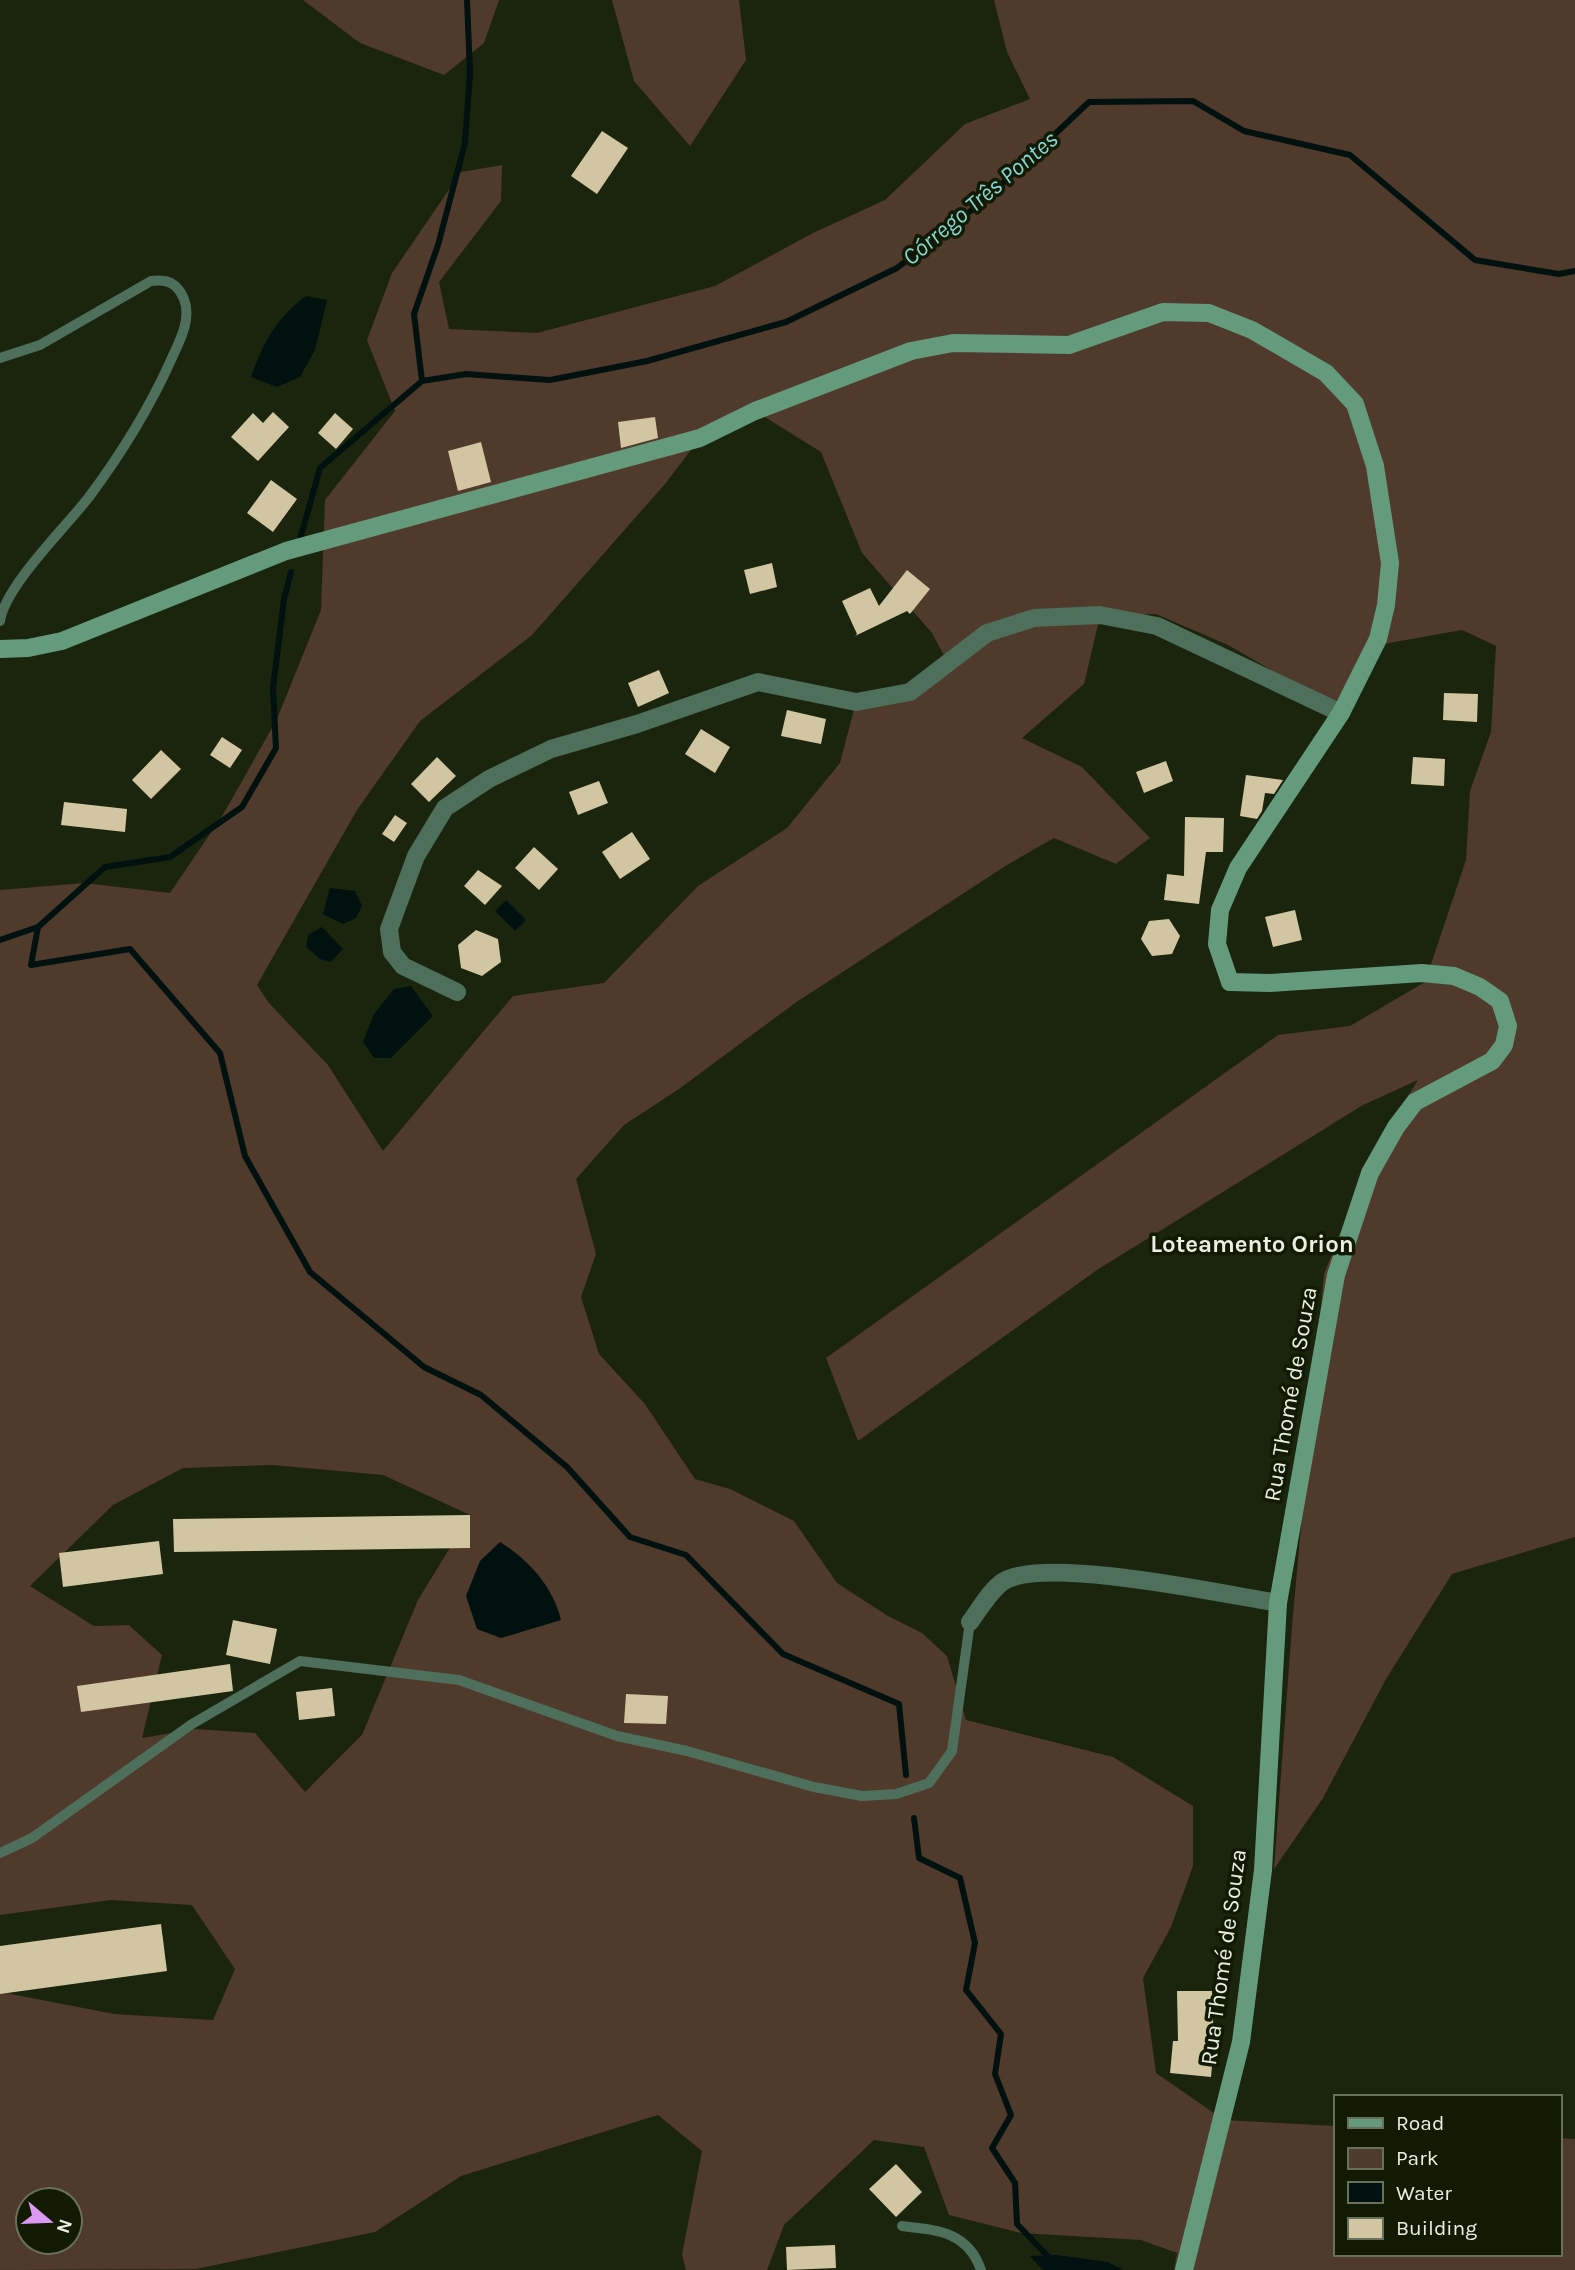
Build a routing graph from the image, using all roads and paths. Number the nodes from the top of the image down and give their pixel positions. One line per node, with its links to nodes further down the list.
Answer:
1 (0, 359): 2 (lane)
2 (0, 621)
3 (0, 649): 4 (street)
4 (1341, 713): 5 (street); 6 (street, Rua Thomé de Souza)
5 (457, 992)
6 (1278, 1603): 7 (street); 11 (street, Rua Thomé de Souza)
7 (970, 1622): 8 (lane)
8 (0, 1853)
9 (902, 2226): 10 (lane)
10 (981, 2270)
11 (1184, 2270)

